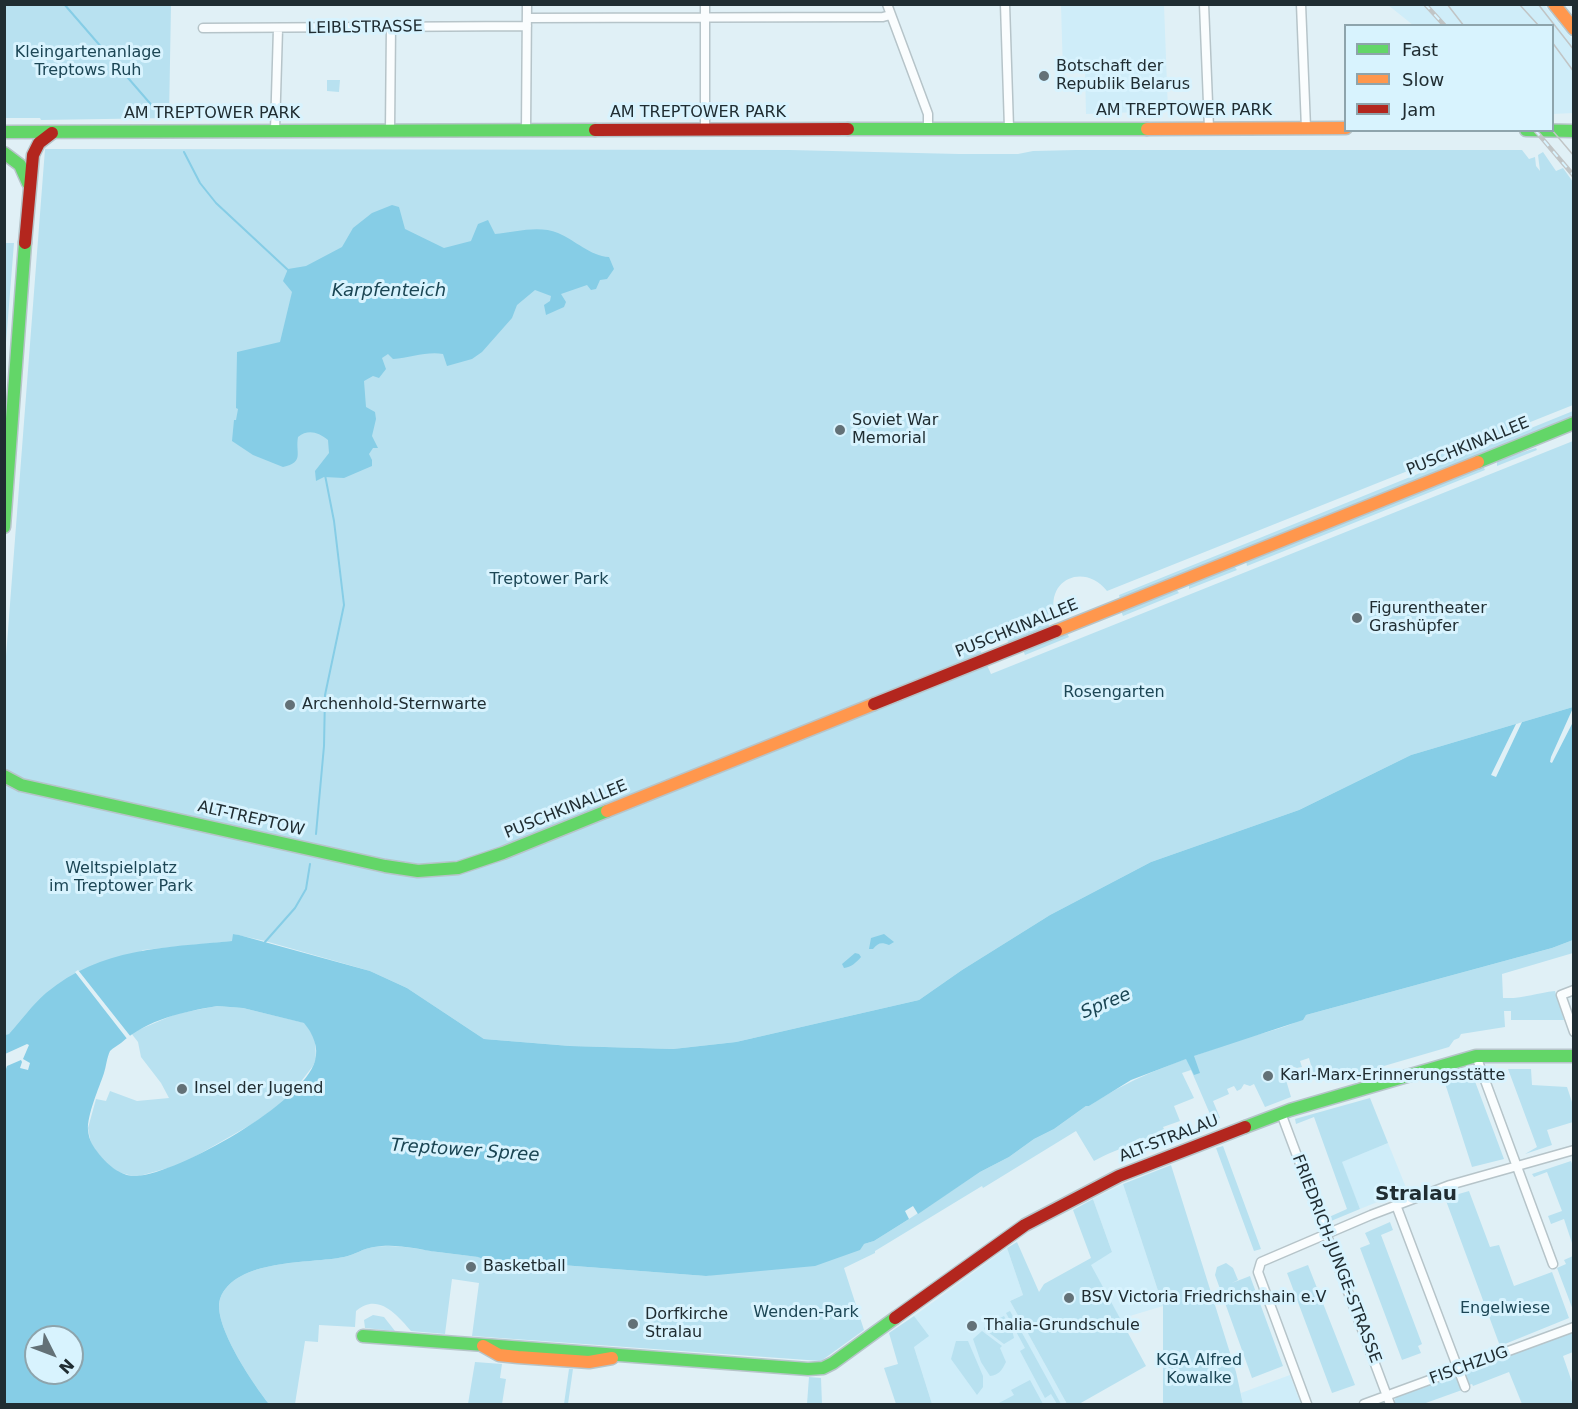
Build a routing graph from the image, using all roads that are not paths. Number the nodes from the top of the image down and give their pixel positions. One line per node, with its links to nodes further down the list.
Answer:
1 (527, 4): 10 (street)
2 (705, 4): 9 (street)
3 (887, 4): 8 (street)
4 (1005, 4): 16 (street)
5 (1204, 4): 17 (street)
6 (1301, 4): 18 (street)
7 (1554, 4): 14 (main road)
8 (890, 15): 9 (street, LEIBLSTRASSE); 15 (street)
9 (705, 18): 10 (street, LEIBLSTRASSE); 20 (street)
10 (527, 22): 11 (street, LEIBLSTRASSE); 23 (street)
11 (391, 26): 13 (street, LEIBLSTRASSE); 22 (street)
12 (203, 28): 13 (street, LEIBLSTRASSE)
13 (278, 29): 21 (street)
14 (1574, 29)
15 (928, 128): 16 (main road, AM TREPTOWER PARK); 20 (main road, AM TREPTOWER PARK)
16 (1009, 128): 17 (main road, AM TREPTOWER PARK)
17 (1209, 128): 18 (main road, AM TREPTOWER PARK)
18 (1306, 128): 19 (main road, AM TREPTOWER PARK)
19 (1344, 128)
20 (705, 129): 23 (main road, AM TREPTOWER PARK)
21 (276, 130): 22 (main road, AM TREPTOWER PARK); 27 (main road, AM TREPTOWER PARK)
22 (390, 130): 23 (main road, AM TREPTOWER PARK)
23 (526, 130)
24 (1554, 131): 25 (main road)
25 (1574, 131)
26 (4, 132): 27 (main road, AM TREPTOWER PARK)
27 (51, 133): 29 (main road)
28 (4, 153): 29 (main road)
29 (28, 185): 31 (main road)
30 (1574, 423): 35 (main road, PUSCHKINALLEE)
31 (4, 527)
32 (4, 776): 34 (main road, ALT-TREPTOW)
33 (4, 782): 34 (main road, ALT-TREPTOW)
34 (21, 785): 35 (main road, ALT-TREPTOW)
35 (473, 865)
36 (1574, 990): 37 (street)
37 (1574, 1032)
38 (1476, 1056): 39 (main road, ALT-STRALAU); 40 (main road, ALT-STRALAU); 42 (street)
39 (1574, 1056)
40 (1281, 1113): 44 (street, FRIEDRICH-JUNGE-STRASSE); 47 (main road, ALT-STRALAU)
41 (1574, 1150): 42 (street)
42 (1517, 1166): 43 (street); 45 (street)
43 (1396, 1205): 44 (street); 48 (street)
44 (1326, 1234): 50 (street, FRIEDRICH-JUNGE-STRASSE); 51 (street)
45 (1553, 1264)
46 (1574, 1327): 48 (street, FISCHZUG)
47 (363, 1336)
48 (1458, 1370): 49 (street); 50 (street, FISCHZUG)
49 (1465, 1387)
50 (1389, 1400): 52 (street, FISCHZUG)
51 (1306, 1404)
52 (1364, 1404)

